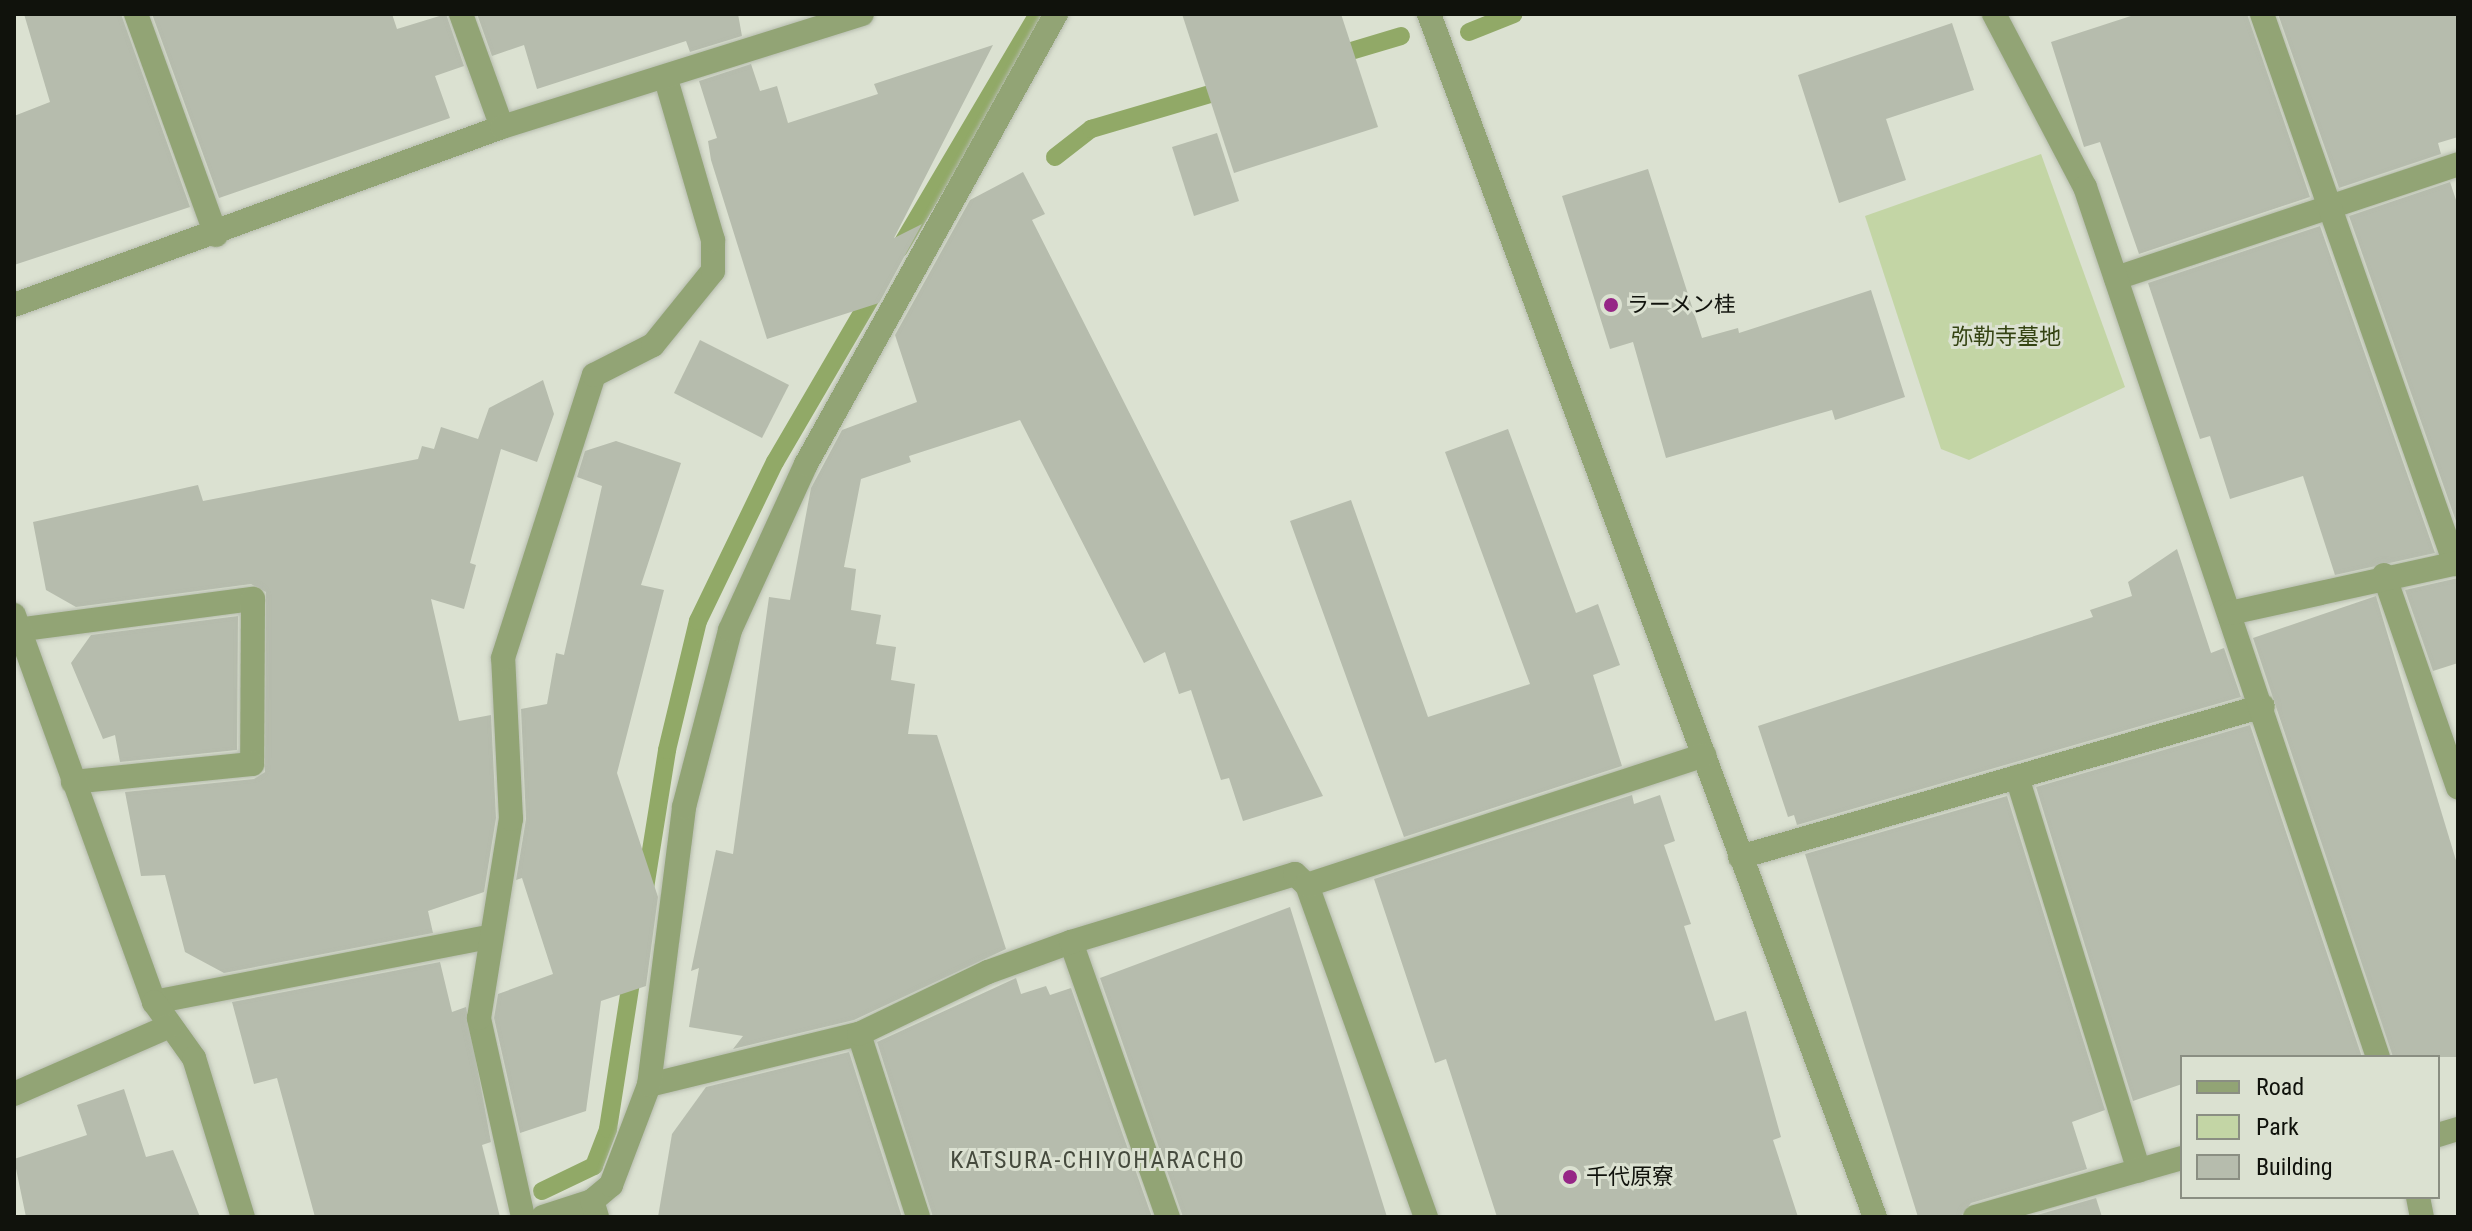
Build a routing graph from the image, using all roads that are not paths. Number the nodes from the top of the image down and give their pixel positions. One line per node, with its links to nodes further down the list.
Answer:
1 (136, 14): 13 (street)
2 (461, 14): 10 (street)
3 (862, 14): 8 (street)
4 (1056, 14): 33 (street)
5 (1429, 14): 21 (street)
6 (1994, 14): 14 (street)
7 (2262, 14): 12 (street)
8 (788, 25): 9 (street)
9 (666, 79): 10 (street); 27 (street)
10 (502, 127): 13 (street)
11 (2458, 164): 12 (street)
12 (2333, 207): 14 (street); 16 (street)
13 (216, 235): 15 (street)
14 (2116, 278): 18 (street)
15 (14, 305)
16 (2457, 564): 17 (street)
17 (2384, 575): 18 (street); 24 (street)
18 (2230, 613): 20 (street)
19 (15, 622): 23 (street); 23 (street)
20 (2263, 706): 22 (street); 32 (street)
21 (1704, 755): 25 (street); 26 (street)
22 (2017, 777): 25 (street); 36 (street)
23 (73, 782): 29 (street)
24 (2458, 788)
25 (1740, 857): 44 (street)
26 (1307, 885): 28 (street); 43 (street)
27 (489, 937): 29 (street); 39 (street)
28 (1071, 942): 31 (street); 42 (street)
29 (154, 1002): 30 (street)
30 (170, 1026): 34 (street); 38 (street)
31 (859, 1034): 33 (street); 41 (street)
32 (2377, 1055)
33 (649, 1085): 37 (street)
34 (14, 1094)
35 (2180, 1159): 36 (street)
36 (2139, 1170): 45 (street)
37 (595, 1209): 40 (street)
38 (243, 1217)
39 (523, 1217)
40 (543, 1217)
41 (918, 1217)
42 (1168, 1217)
43 (1426, 1217)
44 (1875, 1217)
45 (1975, 1217)

